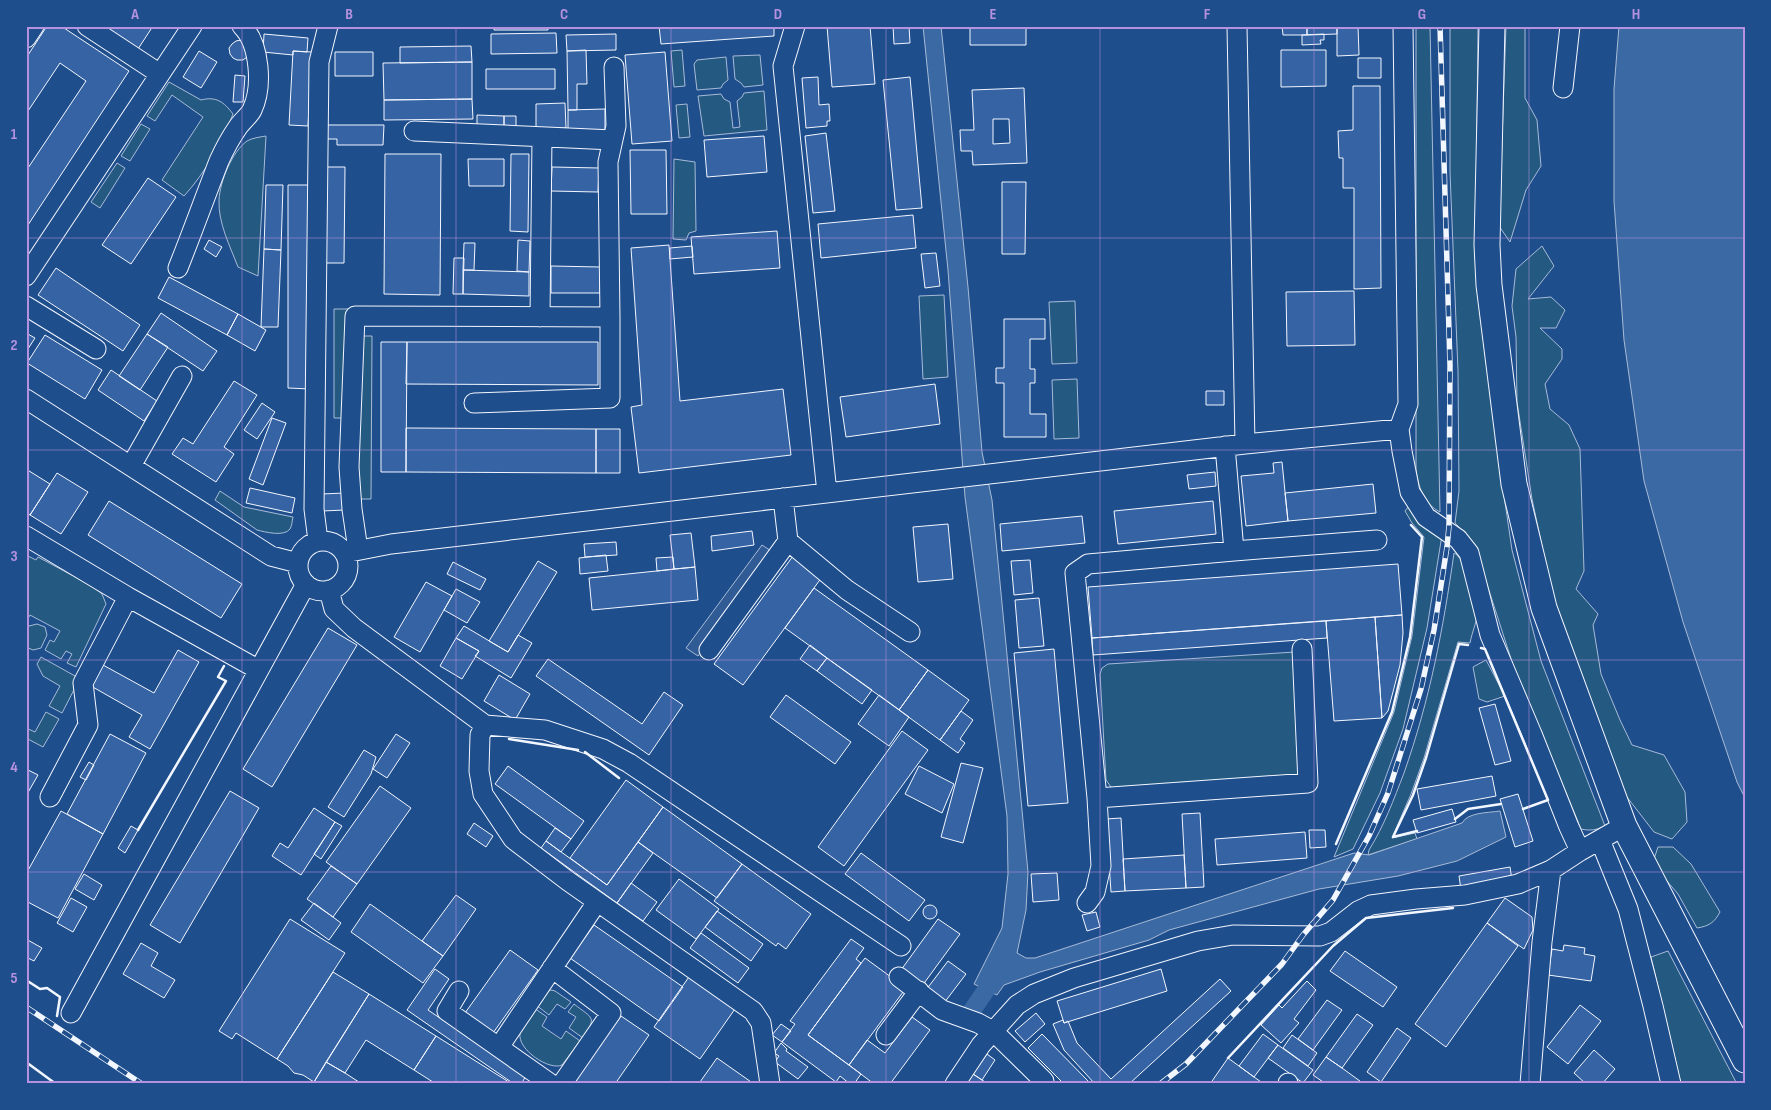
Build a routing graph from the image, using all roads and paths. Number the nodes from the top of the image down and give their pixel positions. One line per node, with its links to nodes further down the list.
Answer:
1 (34, 26): 11 (street)
2 (87, 26): 13 (street)
3 (192, 26): 13 (street)
4 (242, 26): 18 (street)
5 (328, 26): 35 (street)
6 (795, 26): 31 (street)
7 (1237, 26): 28 (street)
8 (1403, 26): 27 (street)
9 (1492, 26): 50 (main road)
10 (1570, 26): 14 (street)
11 (26, 38)
12 (614, 67): 17 (street)
13 (160, 74): 19 (street)
14 (1563, 88)
15 (414, 131): 16 (street)
16 (542, 137): 17 (street); 21 (street)
17 (613, 140): 22 (street)
18 (178, 268)
19 (26, 276)
20 (26, 306): 23 (street)
21 (540, 317): 22 (street); 37 (street)
22 (610, 317): 26 (street)
23 (96, 349)
24 (182, 376): 30 (street)
25 (26, 399): 30 (street)
26 (474, 403)
27 (1399, 429): 28 (street); 52 (street)
28 (1245, 444): 29 (street)
29 (1225, 446): 31 (street); 38 (street)
30 (131, 466): 39 (street)
31 (827, 493): 32 (street)
32 (783, 498): 36 (street); 37 (street)
33 (26, 536): 42 (street)
34 (1376, 540): 38 (street)
35 (318, 541): 37 (street); 39 (street)
36 (788, 541): 43 (street); 45 (street)
37 (351, 551): 41 (street)
38 (1234, 551): 49 (street)
39 (298, 563): 40 (street)
40 (306, 584): 41 (street); 46 (street)
41 (328, 590): 47 (street)
42 (128, 596): 46 (street); 48 (street)
43 (910, 632)
44 (1302, 649): 49 (street)
45 (709, 650)
46 (259, 670): 61 (street)
47 (485, 725): 54 (street); 56 (street)
48 (50, 796)
49 (1097, 798): 55 (street)
50 (1624, 826): 51 (street); 65 (main road)
51 (1600, 840): 52 (street); 72 (street)
52 (1580, 851): 53 (street)
53 (1551, 870): 62 (street); 71 (street)
54 (598, 902): 57 (street); 69 (street)
55 (1087, 903)
56 (901, 946)
57 (552, 968): 64 (street); 68 (street)
58 (898, 977): 60 (street)
59 (459, 991): 64 (street)
60 (919, 992): 62 (street); 63 (street)
61 (71, 1013)
62 (993, 1031): 66 (street); 70 (street)
63 (886, 1035)
64 (499, 1047): 67 (street)
65 (1745, 1060)
66 (1044, 1082)
67 (551, 1084)
68 (562, 1084)
69 (770, 1084)
70 (955, 1084)
71 (1530, 1084)
72 (1671, 1084)

